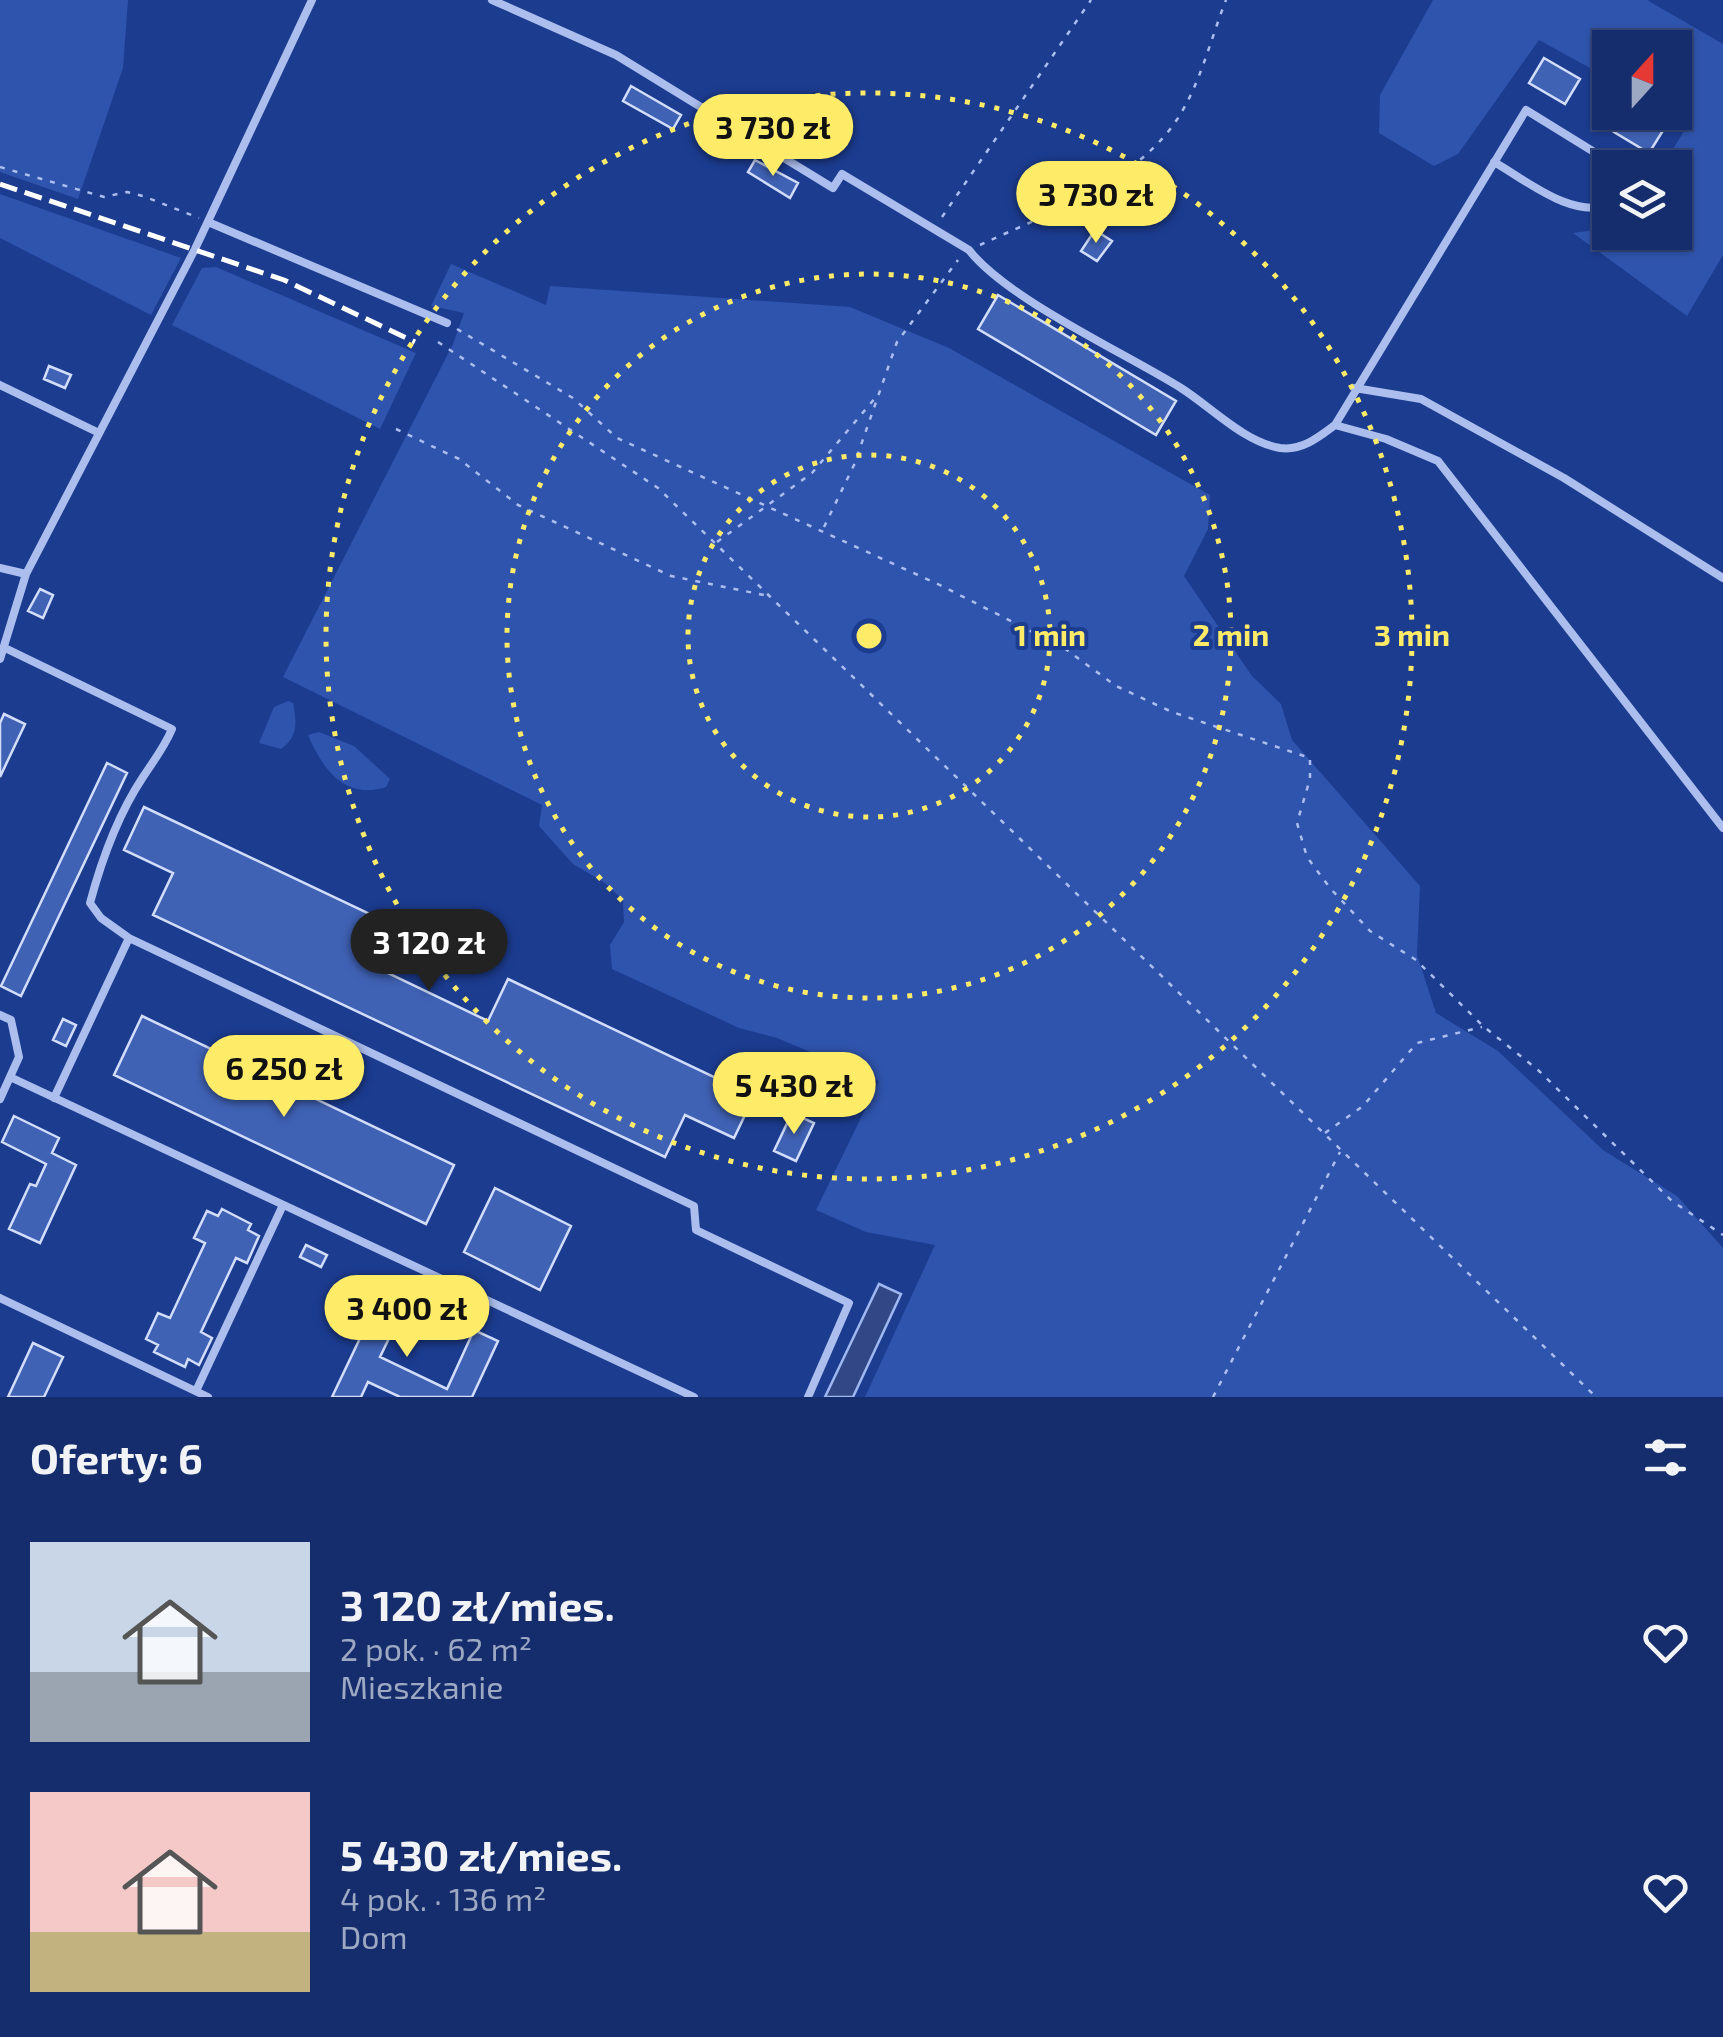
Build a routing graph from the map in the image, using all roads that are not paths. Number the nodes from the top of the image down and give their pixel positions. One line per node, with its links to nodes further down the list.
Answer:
1 (312, 0): 6 (lane)
2 (492, 0): 10 (lane)
3 (1592, 151): 4 (lane)
4 (1494, 162): 5 (lane); 9 (lane)
5 (1592, 211)
6 (208, 222): 7 (lane); 11 (lane)
7 (446, 323)
8 (0, 385): 11 (lane)
9 (1355, 388): 10 (lane); 14 (lane)
10 (1335, 425): 17 (lane)
11 (98, 432): 13 (lane)
12 (0, 568): 13 (lane)
13 (26, 574): 15 (lane)
14 (1723, 578)
15 (5, 648): 16 (lane); 18 (lane)
16 (0, 658)
17 (1723, 828)
18 (129, 938): 22 (lane); 28 (lane)
19 (0, 1015): 20 (lane)
20 (10, 1077): 21 (lane); 22 (lane)
21 (0, 1098)
22 (54, 1098): 23 (lane)
23 (283, 1206): 25 (lane); 27 (lane)
24 (0, 1298): 25 (lane)
25 (196, 1391): 26 (lane)
26 (208, 1397)
27 (694, 1397)
28 (808, 1397)

